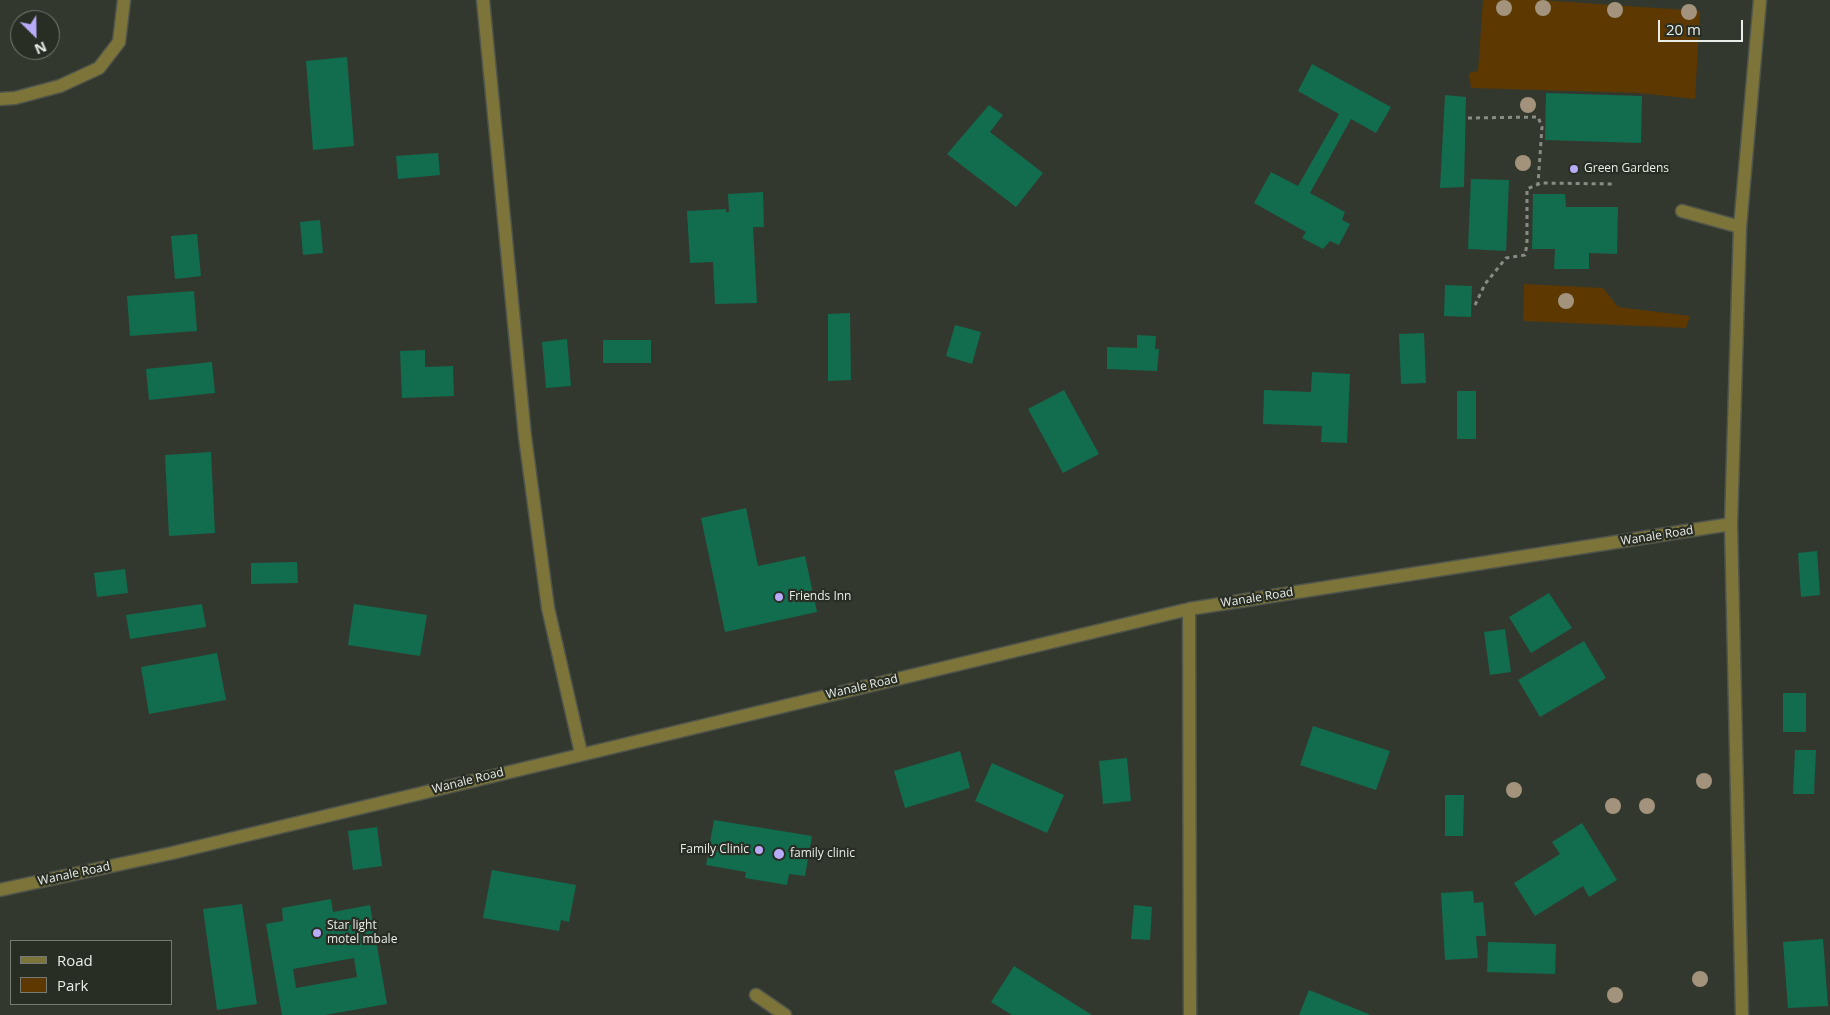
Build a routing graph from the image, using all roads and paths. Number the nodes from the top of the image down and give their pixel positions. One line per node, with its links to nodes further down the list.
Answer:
1 (124, 0): 4 (street)
2 (483, 0): 13 (street)
3 (1760, 0): 9 (street)
4 (0, 99)
5 (1468, 118): 6 (path)
6 (1538, 184): 7 (path); 10 (path)
7 (1615, 184)
8 (1682, 211): 9 (street)
9 (1740, 228): 11 (street)
10 (1475, 305)
11 (1731, 524): 12 (street, Wanale Road); 18 (street)
12 (1190, 609): 13 (street, Wanale Road); 17 (street)
13 (581, 753): 14 (street, Wanale Road)
14 (0, 890)
15 (756, 995): 16 (street)
16 (785, 1015)
17 (1190, 1015)
18 (1742, 1015)

